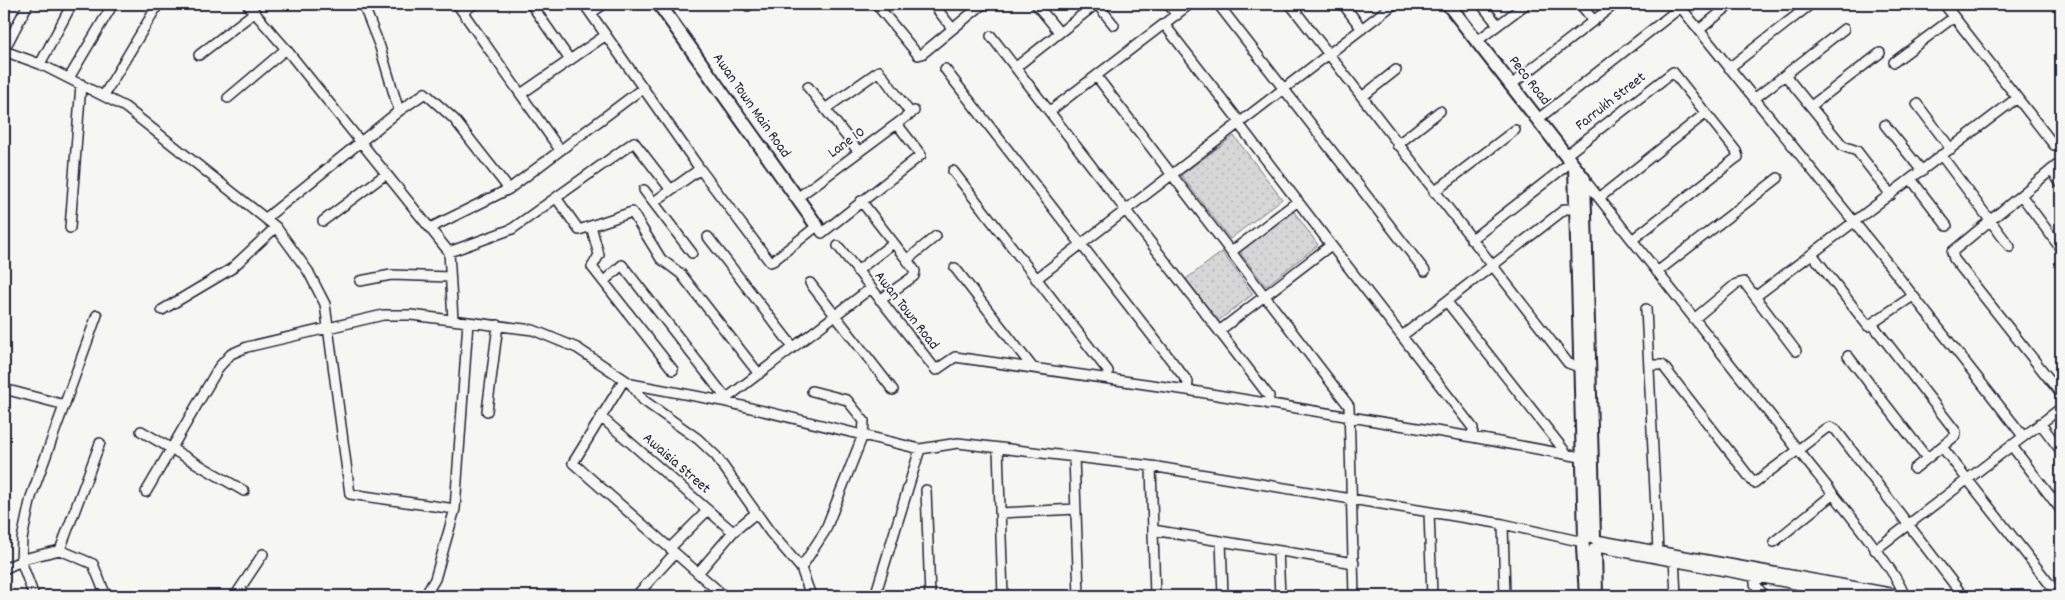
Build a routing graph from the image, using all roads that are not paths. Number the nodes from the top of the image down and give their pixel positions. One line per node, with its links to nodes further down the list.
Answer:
1 (28, 4): 51 (street)
2 (72, 4): 57 (street)
3 (113, 4): 64 (street)
4 (247, 4): 33 (street)
5 (363, 4): 79 (street)
6 (457, 4): 34 (street)
7 (474, 4): 34 (street)
8 (531, 4): 55 (street)
9 (584, 4): 35 (street)
10 (604, 4): 35 (street)
11 (659, 4): 113 (street, Awan Town Main Road)
12 (876, 4): 42 (street)
13 (933, 4): 42 (street)
14 (983, 4): 42 (street)
15 (1036, 4): 46 (street)
16 (1097, 4): 40 (street); 46 (street)
17 (1168, 4): 36 (street)
18 (1190, 4): 36 (street)
19 (1218, 4): 69 (street)
20 (1290, 4): 53 (street)
21 (1343, 4): 43 (street)
22 (1394, 4): 43 (street)
23 (1448, 4): 49 (street, Peco Road)
24 (1481, 4): 41 (street)
25 (1524, 4): 41 (street)
26 (1580, 4): 38 (street)
27 (1615, 4): 38 (street)
28 (1731, 4): 45 (street)
29 (1811, 4): 59 (street)
30 (1944, 4): 37 (street)
31 (1679, 5): 45 (street); 83 (street)
32 (156, 8): 71 (street)
33 (255, 12): 50 (street); 54 (street)
34 (463, 12): 70 (street)
35 (591, 13): 47 (street)
36 (1177, 15): 39 (street)
37 (1954, 17): 56 (street); 74 (street)
38 (1594, 20): 66 (street)
39 (1164, 24): 63 (street); 84 (street)
40 (1114, 25)
41 (1498, 25): 49 (street)
42 (952, 28)
43 (1362, 29): 53 (street)
44 (1844, 29): 62 (street)
45 (1699, 30): 59 (street)
46 (1059, 32): 58 (street)
47 (606, 35): 55 (street); 68 (street)
48 (991, 36): 58 (street)
49 (1477, 41): 66 (street, Peco Road)
50 (286, 49): 73 (street); 88 (street)
51 (4, 50): 57 (street)
52 (1880, 53): 77 (street)
53 (1328, 54): 69 (street); 72 (street)
54 (199, 55)
55 (570, 60): 70 (street)
56 (1894, 62)
57 (40, 64): 64 (street)
58 (1016, 67): 80 (street)
59 (1729, 68): 75 (street)
60 (945, 69): 136 (street)
61 (1396, 70): 72 (street)
62 (1785, 75): 75 (street); 77 (street)
63 (1097, 77): 80 (street); 102 (street)
64 (69, 78): 65 (street)
65 (80, 84): 71 (street); 129 (street)
66 (1511, 85): 83 (street, Peco Road)
67 (808, 87): 78 (street)
68 (643, 88): 92 (street); 97 (street)
69 (1283, 89): 84 (street); 149 (street)
70 (521, 94): 92 (street)
71 (104, 95): 121 (street)
72 (1362, 97): 89 (street)
73 (228, 98)
74 (2017, 98): 90 (street); 91 (street)
75 (1754, 99): 124 (street)
76 (1917, 104): 91 (street)
77 (1811, 106): 111 (street)
78 (826, 109): 85 (street, Lane 10); 93 (street)
79 (400, 111): 88 (street); 107 (street)
80 (1050, 111): 120 (street)
81 (1440, 111): 89 (street)
82 (1706, 113): 95 (street, Farrukh Street); 114 (street); 134 (street)
83 (1538, 120): 95 (street, Peco Road)
84 (1239, 122): 102 (street); 117 (street)
85 (897, 124): 93 (street, Lane 10); 116 (street)
86 (1885, 125): 100 (street)
87 (1515, 130): 110 (street)
88 (360, 142): 101 (street); 121 (street)
89 (1397, 145): 110 (street)
90 (2054, 145)
91 (1951, 148): 94 (street)
92 (560, 150): 107 (street)
93 (858, 152): 113 (street, Lane 10)
94 (1941, 156): 100 (street); 122 (street)
95 (1571, 162): 104 (street, Peco Road); 119 (street); 133 (street, Farrukh Street)
96 (2061, 162): 98 (street)
97 (700, 169): 109 (street); 126 (street)
98 (2051, 170): 106 (street); 112 (street)
99 (953, 171): 152 (street)
100 (1922, 171): 105 (street)
101 (386, 174): 123 (street); 130 (street)
102 (1172, 175): 120 (street); 142 (street)
103 (1778, 178): 150 (street)
104 (1584, 179): 114 (street); 119 (street)
105 (1911, 179): 111 (street); 127 (street)
106 (2061, 184)
107 (510, 189): 130 (street)
108 (644, 190): 118 (street)
109 (671, 190): 115 (street); 118 (street)
110 (1434, 192): 133 (street)
111 (1891, 195): 124 (street)
112 (2021, 195): 122 (street); 140 (street)
113 (797, 198): 126 (street, Awan Town Main Road)
114 (1599, 198): 134 (street)
115 (556, 200): 125 (street); 141 (street)
116 (861, 201): 126 (street); 135 (street)
117 (1298, 201): 137 (street); 142 (street)
118 (654, 202): 143 (street)
119 (1580, 208): 146 (street); 179 (street)
120 (1126, 209): 136 (street); 172 (street)
121 (266, 218): 128 (street)
122 (1990, 219): 139 (street); 188 (street)
123 (323, 221)
124 (1854, 223): 144 (street); 199 (street)
125 (591, 226): 153 (street); 181 (street)
126 (817, 226)
127 (1947, 226)
128 (276, 227): 163 (street); 171 (street)
129 (70, 228)
130 (430, 228): 141 (street)
131 (936, 236): 145 (street)
132 (708, 237): 174 (street)
133 (1471, 240): 146 (street)
134 (1632, 240): 150 (street)
135 (894, 243): 145 (street); 148 (street)
136 (1081, 244): 152 (street); 186 (street)
137 (1331, 245): 158 (street); 173 (street)
138 (838, 246): 148 (street, Awan Town Road)
139 (2010, 247)
140 (2061, 249)
141 (449, 252): 151 (street)
142 (1232, 252): 158 (street)
143 (692, 253)
144 (1812, 254): 157 (street); 170 (street)
145 (907, 260): 160 (street)
146 (1492, 267): 161 (street); 179 (street)
147 (955, 268): 178 (street)
148 (857, 271): 156 (street, Awan Town Road)
149 (1425, 271)
150 (1657, 272): 166 (street)
151 (450, 277): 154 (street); 167 (street)
152 (1036, 279): 182 (street)
153 (604, 281): 180 (street); 189 (street)
154 (360, 282)
155 (810, 283): 165 (street)
156 (871, 288): 160 (street, Awan Town Road); 165 (street)
157 (1755, 295): 166 (street); 175 (street)
158 (1264, 296): 172 (street); 195 (street)
159 (1910, 298): 170 (street)
160 (880, 300): 178 (street, Awan Town Road)
161 (1447, 302): 173 (street); 209 (street)
162 (1646, 309): 177 (street)
163 (162, 310)
164 (97, 315): 191 (street)
165 (835, 315): 174 (street); 185 (street)
166 (1694, 319): 207 (street)
167 (453, 320): 168 (street); 171 (street)
168 (468, 322): 169 (street); 221 (street)
169 (498, 325): 183 (street); 193 (street)
170 (1873, 325): 203 (street)
171 (326, 328): 204 (street); 221 (street)
172 (1219, 331): 190 (street)
173 (1402, 336): 200 (street)
174 (793, 347): 181 (street)
175 (1796, 351)
176 (1848, 356): 212 (street)
177 (1650, 365): 207 (street); 239 (street)
178 (1033, 368): 182 (street)
179 (1584, 369): 211 (street)
180 (673, 370)
181 (759, 374): 189 (street)
182 (1108, 378): 186 (street)
183 (627, 382): 189 (street); 194 (street); 226 (street)
184 (4, 389): 191 (street)
185 (893, 390)
186 (1187, 390): 190 (street)
187 (812, 391): 198 (street)
188 (2061, 394)
189 (724, 400): 198 (street)
190 (1268, 404): 195 (street)
191 (65, 405): 242 (street)
192 (2061, 408): 196 (street)
193 (487, 411)
194 (601, 417): 223 (street, Awaisia Street); 236 (street)
195 (1350, 417): 200 (street); 220 (street)
196 (2040, 423): 199 (street); 208 (street)
197 (141, 431): 204 (street)
198 (863, 435): 206 (street); 244 (street)
199 (2023, 436): 202 (street)
200 (1472, 437): 209 (street)
201 (100, 443): 235 (street)
202 (2011, 445): 215 (street); 224 (street)
203 (1942, 447): 212 (street); 215 (street)
204 (172, 448): 217 (street); 218 (street)
205 (998, 448): 206 (street); 210 (street); 227 (street)
206 (920, 449): 255 (street)
207 (1798, 450): 219 (street); 229 (street)
208 (2061, 451)
209 (1567, 454): 211 (street)
210 (1074, 457): 213 (street); 222 (street)
211 (1587, 458): 234 (street)
212 (1927, 458): 214 (street)
213 (1151, 466): 220 (street); 230 (street)
214 (1914, 468)
215 (1966, 479): 229 (street); 272 (street)
216 (926, 490): 256 (street)
217 (244, 491)
218 (146, 492)
219 (1832, 495): 233 (street); 237 (street)
220 (1353, 498): 225 (street); 243 (street)
221 (455, 509): 251 (street)
222 (1076, 509): 227 (street); 258 (street)
223 (708, 510): 231 (street, Awaisia Street); 236 (street)
224 (2061, 510)
225 (1429, 512): 228 (street); 263 (street)
226 (756, 513): 231 (street); 244 (street)
227 (1000, 513): 257 (street)
228 (1503, 524): 234 (street); 264 (street)
229 (1908, 526): 237 (street); 271 (street)
230 (1153, 530): 232 (street); 259 (street)
231 (733, 532): 246 (street)
232 (1221, 541): 238 (street); 260 (street)
233 (1774, 542)
234 (1590, 543): 239 (street); 241 (street); 265 (street); 266 (street)
235 (60, 550): 242 (street); 249 (street)
236 (672, 550): 246 (street); 252 (street)
237 (1875, 550): 270 (street)
238 (1278, 551): 243 (street); 261 (street)
239 (1658, 551): 241 (street)
240 (263, 554): 250 (street)
241 (1674, 558): 247 (street); 267 (street)
242 (21, 560): 245 (street); 248 (street)
243 (1354, 562): 262 (street)
244 (801, 568): 254 (street)
245 (4, 569)
246 (698, 573): 253 (street)
247 (1755, 573): 268 (street); 269 (street); 270 (street)
248 (34, 596)
249 (106, 596)
250 (235, 596)
251 (425, 596)
252 (636, 596)
253 (724, 596)
254 (811, 596)
255 (875, 596)
256 (930, 596)
257 (1003, 596)
258 (1079, 596)
259 (1155, 596)
260 (1223, 596)
261 (1280, 596)
262 (1354, 596)
263 (1432, 596)
264 (1505, 596)
265 (1586, 596)
266 (1596, 596)
267 (1676, 596)
268 (1764, 596)
269 (1859, 596)
270 (1905, 596)
271 (1963, 596)
272 (2059, 596)

